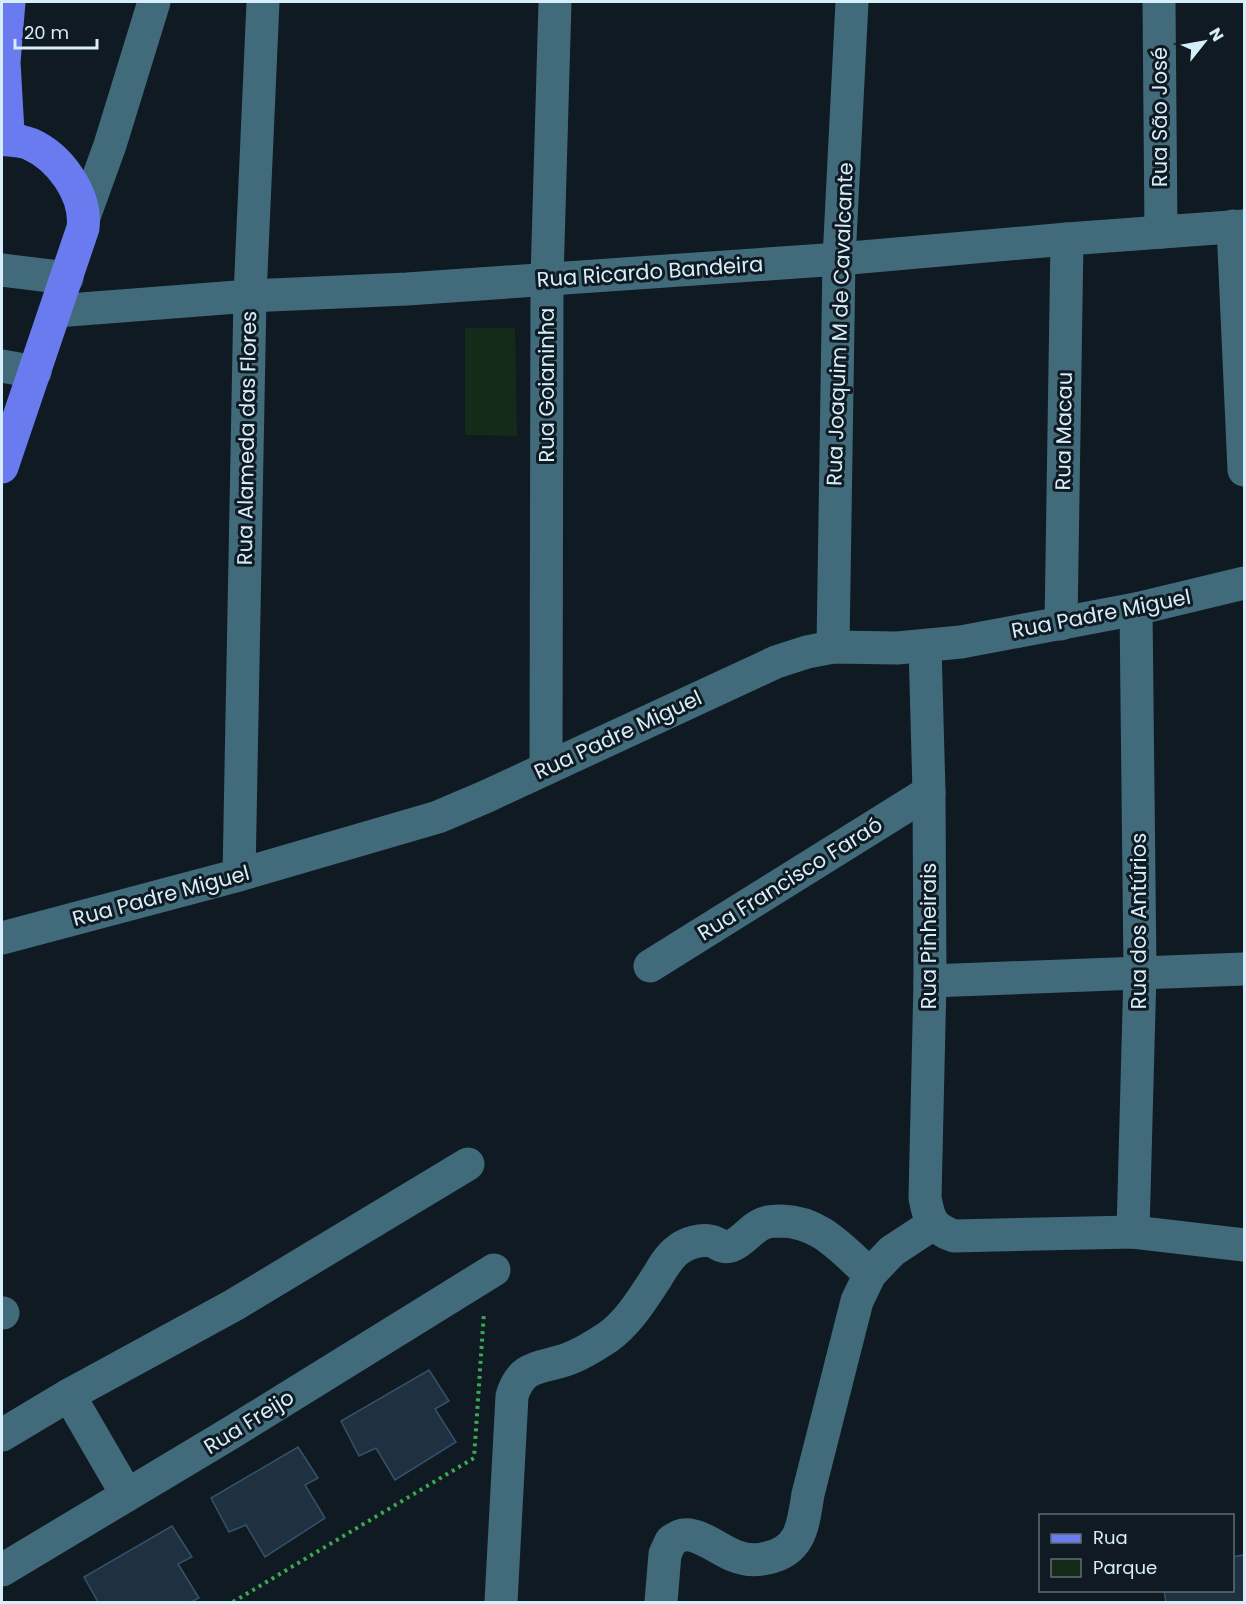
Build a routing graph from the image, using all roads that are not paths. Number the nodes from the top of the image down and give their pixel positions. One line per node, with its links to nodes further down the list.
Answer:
1 (9, 2): 7 (main road)
2 (154, 2): 8 (street)
3 (263, 2): 16 (street, Rua Alameda das Flores)
4 (555, 2): 15 (street, Rua Goianinha)
5 (852, 2): 12 (street, Rua Joaquim M de Cavalcante)
6 (1159, 2): 10 (street, Rua São José)
7 (8, 137): 8 (main road)
8 (84, 217): 14 (main road)
9 (1239, 226): 10 (street, Rua Ricardo Bandeira); 21 (street)
10 (1161, 232): 11 (street, Rua Ricardo Bandeira)
11 (1067, 238): 12 (street, Rua Ricardo Bandeira); 24 (street, Rua Macau)
12 (839, 259): 15 (street, Rua Ricardo Bandeira); 26 (street, Rua Joaquim M de Cavalcante)
13 (2, 270): 14 (street)
14 (67, 278): 17 (main road)
15 (547, 279): 16 (street, Rua Ricardo Bandeira); 27 (street, Rua Goianinha)
16 (250, 296): 17 (street, Rua Ricardo Bandeira); 29 (street, Rua Alameda das Flores)
17 (56, 311): 19 (main road)
18 (2, 366): 19 (street)
19 (34, 372): 20 (main road)
20 (2, 467)
21 (1245, 470)
22 (1245, 583): 23 (street, Rua Padre Miguel)
23 (1136, 609): 24 (street, Rua Padre Miguel); 33 (street, Rua dos Antúrios)
24 (1061, 624): 25 (street, Rua Padre Miguel)
25 (925, 646): 26 (street, Rua Padre Miguel); 28 (street, Rua Pinheirais)
26 (833, 647): 27 (street, Rua Padre Miguel)
27 (546, 768): 29 (street, Rua Padre Miguel)
28 (929, 792): 31 (street, Rua Francisco Faraó); 34 (street, Rua Pinheirais)
29 (239, 876): 30 (street, Rua Padre Miguel)
30 (2, 938)
31 (650, 966)
32 (1245, 969): 33 (street)
33 (1140, 972): 34 (street); 37 (street, Rua dos Antúrios)
34 (930, 981): 36 (street, Rua Pinheirais)
35 (468, 1164): 41 (street)
36 (933, 1224): 37 (street); 40 (street)
37 (1133, 1233): 38 (street)
38 (1245, 1245)
39 (490, 1273): 43 (street, Rua Freijo)
40 (870, 1274): 45 (street); 46 (street)
41 (69, 1395): 42 (street); 43 (street)
42 (2, 1435)
43 (127, 1495): 44 (street, Rua Freijo)
44 (2, 1570)
45 (501, 1602)
46 (661, 1602)

